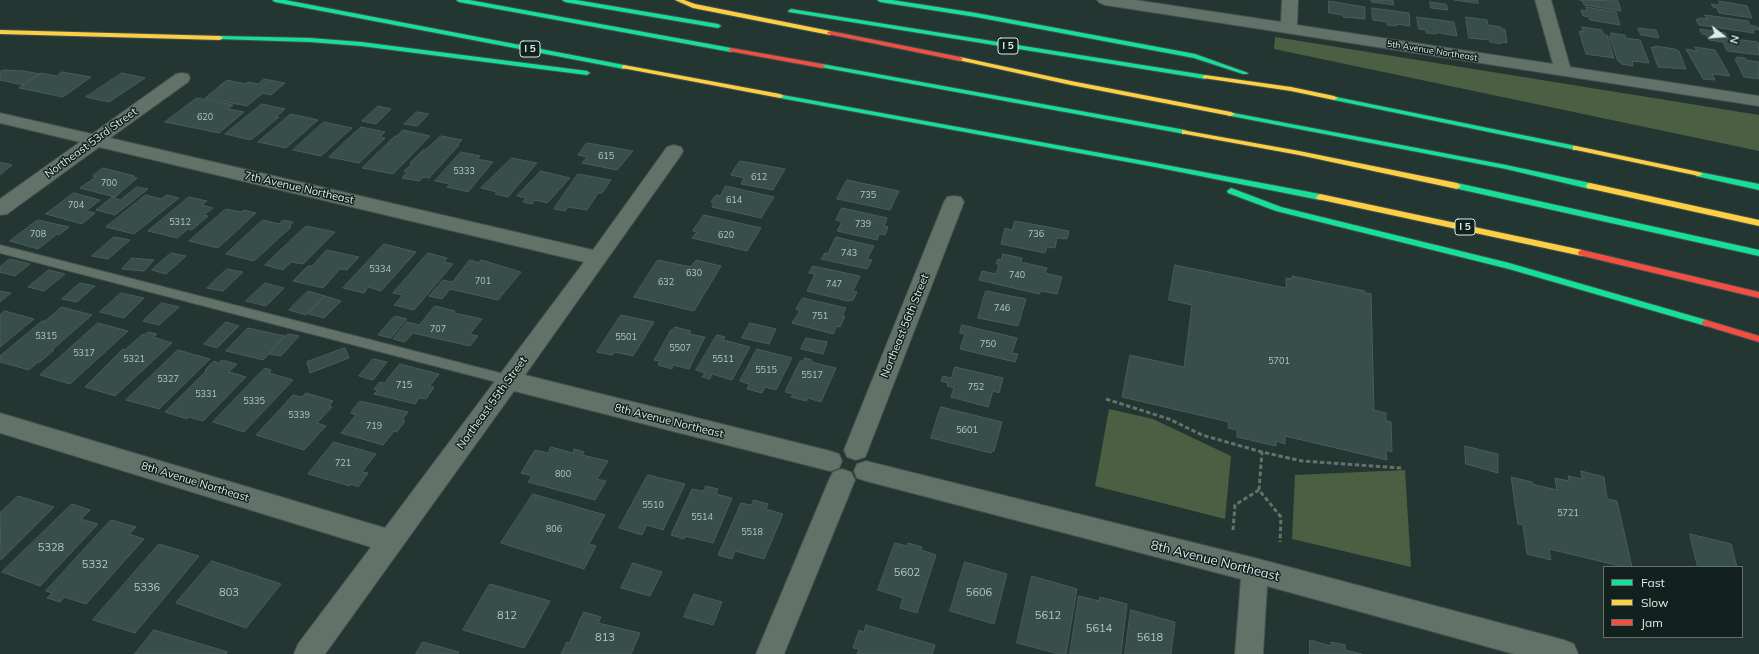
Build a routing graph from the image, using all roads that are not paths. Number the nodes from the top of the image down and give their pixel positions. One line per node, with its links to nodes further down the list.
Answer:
1 (275, 0): 20 (highway, I 5)
2 (459, 0): 31 (highway)
3 (565, 0): 10 (highway)
4 (678, 0): 18 (highway)
5 (880, 0): 19 (highway)
6 (1105, 0): 11 (street, 5th Avenue Northeast)
7 (1290, 0): 11 (street)
8 (1543, 0): 14 (street)
9 (779, 9): 19 (highway, I 5)
10 (730, 28)
11 (1289, 28): 14 (street, 5th Avenue Northeast)
12 (0, 32): 15 (highway)
13 (926, 62): 18 (highway)
14 (1563, 71): 21 (street, 5th Avenue Northeast)
15 (595, 74)
16 (182, 78): 23 (street, Northeast 53rd Street)
17 (642, 80): 20 (highway)
18 (1071, 83): 29 (highway)
19 (1291, 89): 26 (highway, I 5)
20 (785, 97): 25 (highway, I 5)
21 (1759, 101)
22 (0, 118): 23 (street, 7th Avenue Northeast)
23 (94, 140): 28 (street, Northeast 53rd Street); 32 (street, 7th Avenue Northeast)
24 (674, 151): 32 (street, Northeast 55th Street)
25 (1170, 168): 33 (highway, I 5); 34 (highway)
26 (1759, 187)
27 (954, 202): 37 (street, Northeast 56th Street)
28 (0, 209)
29 (1759, 223)
30 (0, 248): 35 (lane)
31 (1759, 253)
32 (598, 258): 35 (street, Northeast 55th Street)
33 (1759, 295)
34 (1759, 339)
35 (508, 380): 38 (street, 8th Avenue Northeast); 39 (street, Northeast 55th Street)
36 (0, 423): 39 (street, 8th Avenue Northeast)
37 (861, 460): 38 (street, 8th Avenue Northeast); 40 (street, 8th Avenue Northeast)
38 (836, 470): 42 (street)
39 (390, 541): 41 (street, Northeast 55th Street)
40 (1254, 570): 43 (street); 44 (street, 8th Avenue Northeast)
41 (308, 654)
42 (770, 654)
43 (1249, 654)
44 (1564, 654)

